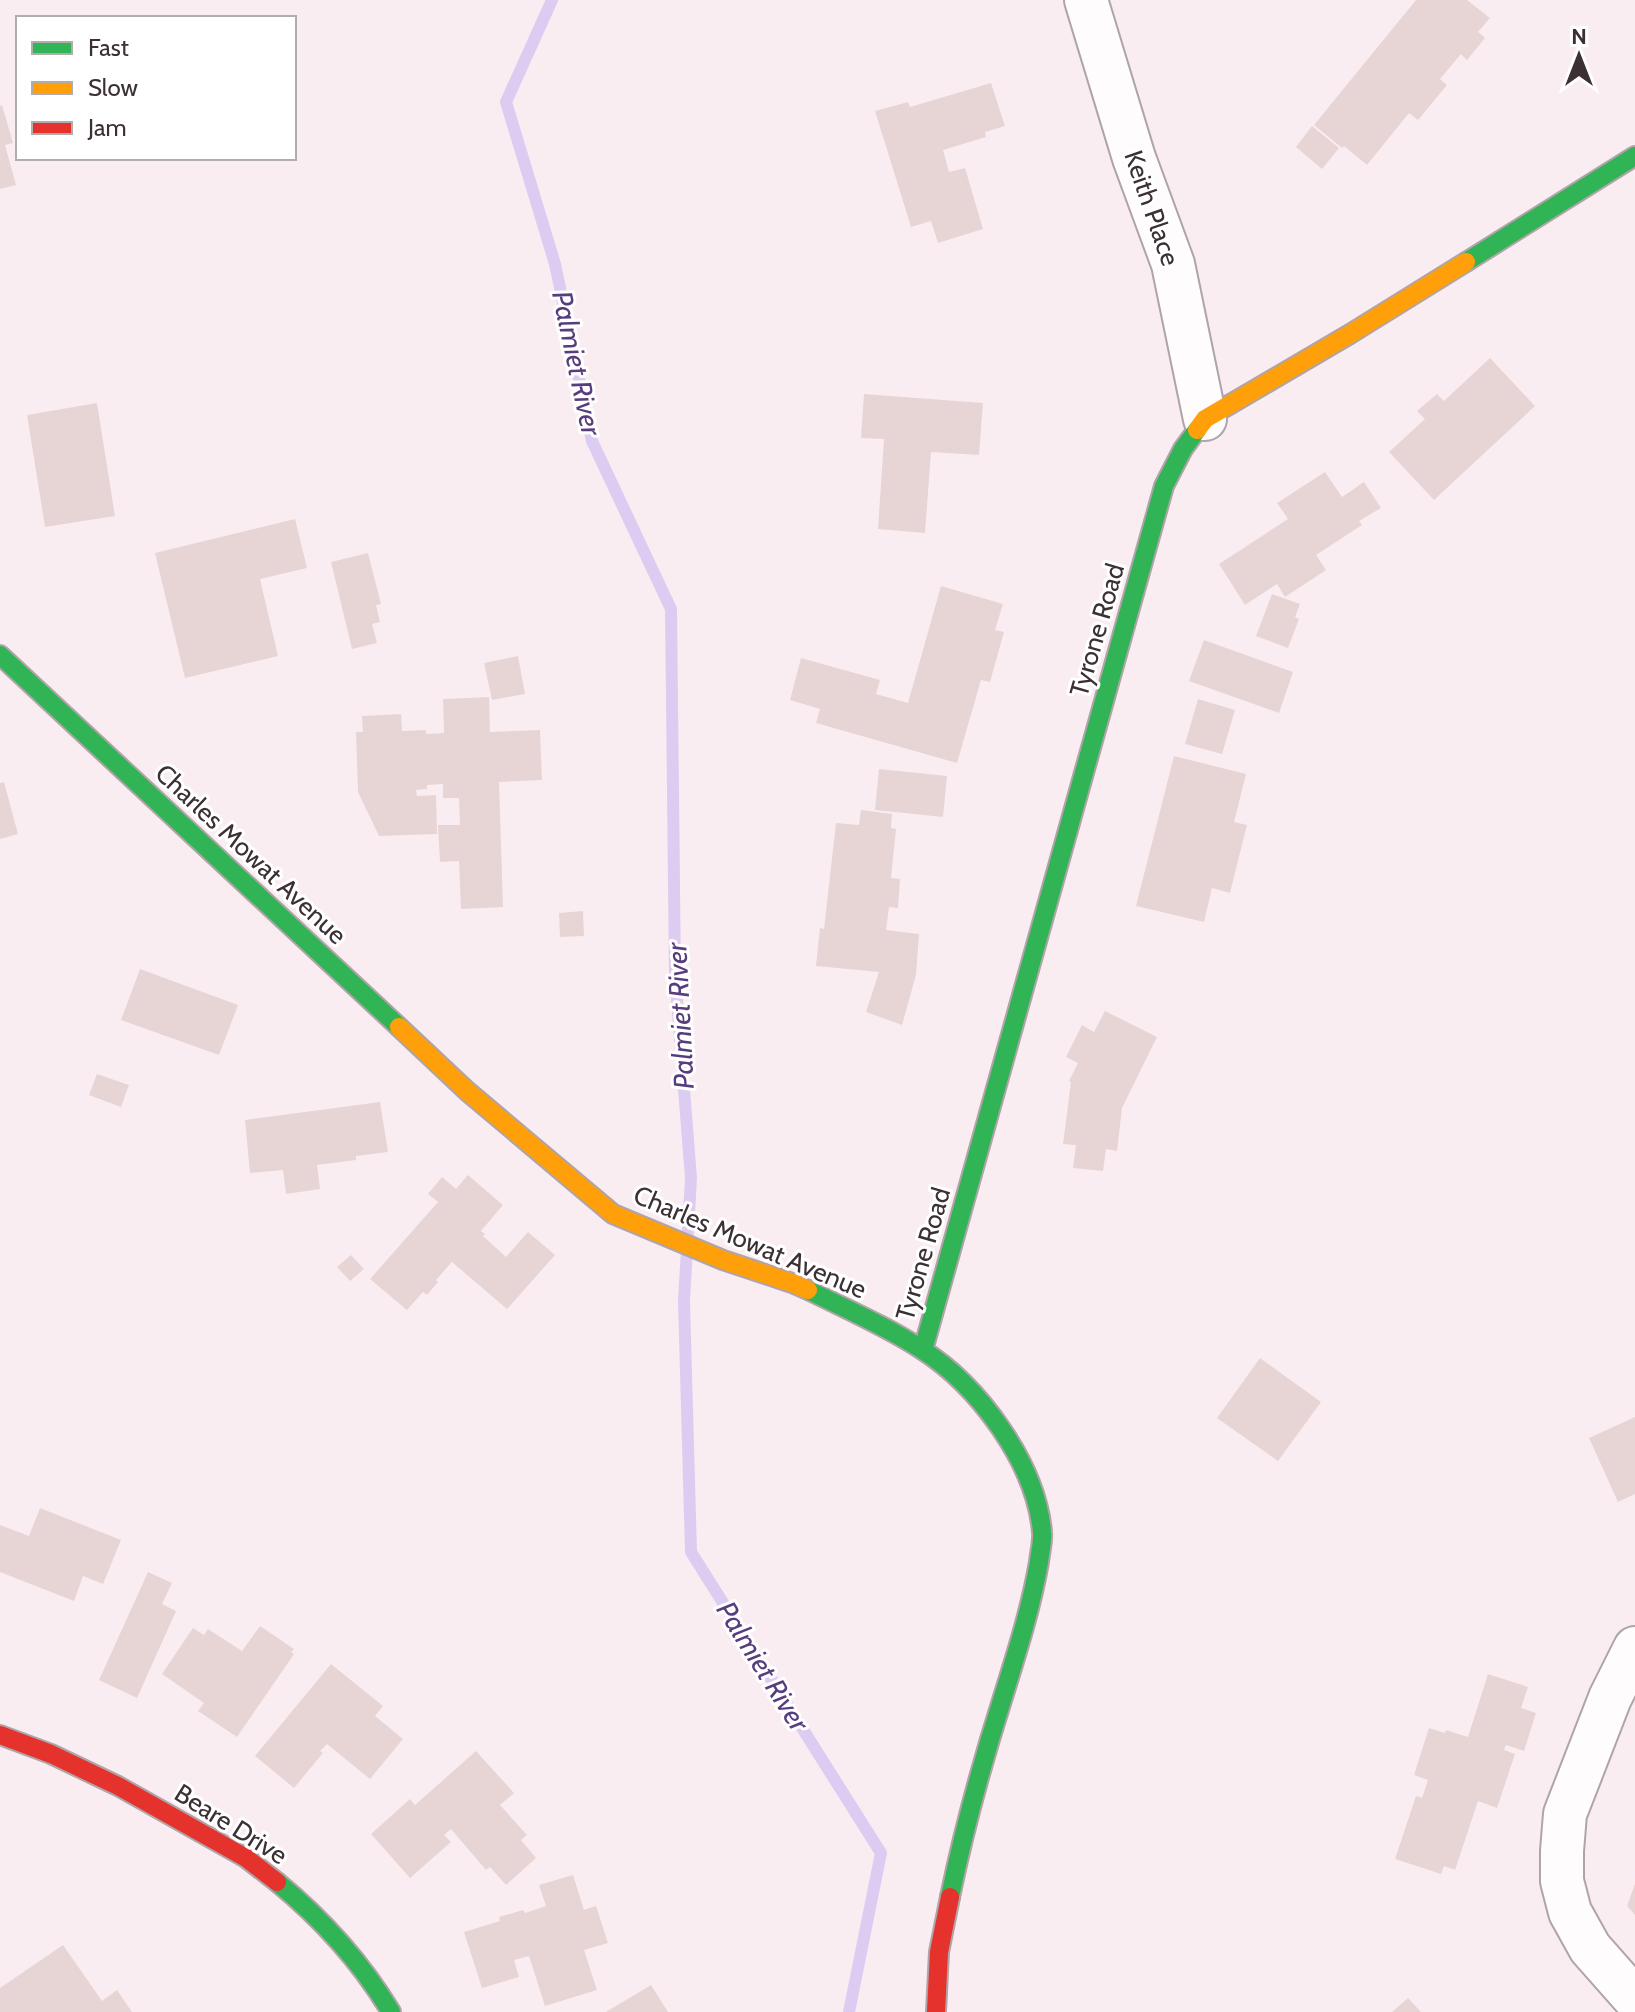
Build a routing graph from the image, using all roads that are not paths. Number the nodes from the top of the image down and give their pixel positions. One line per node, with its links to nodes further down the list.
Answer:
1 (1086, 0): 3 (street, Keith Place)
2 (1635, 156): 3 (street, Tyrone Road)
3 (1205, 419): 5 (street, Tyrone Road)
4 (0, 655): 5 (street, Charles Mowat Avenue)
5 (923, 1350): 10 (street, Charles Mowat Avenue)
6 (1635, 1648): 8 (street)
7 (0, 1735): 9 (street, Beare Drive)
8 (1635, 1999)
9 (391, 2012)
10 (936, 2012)

